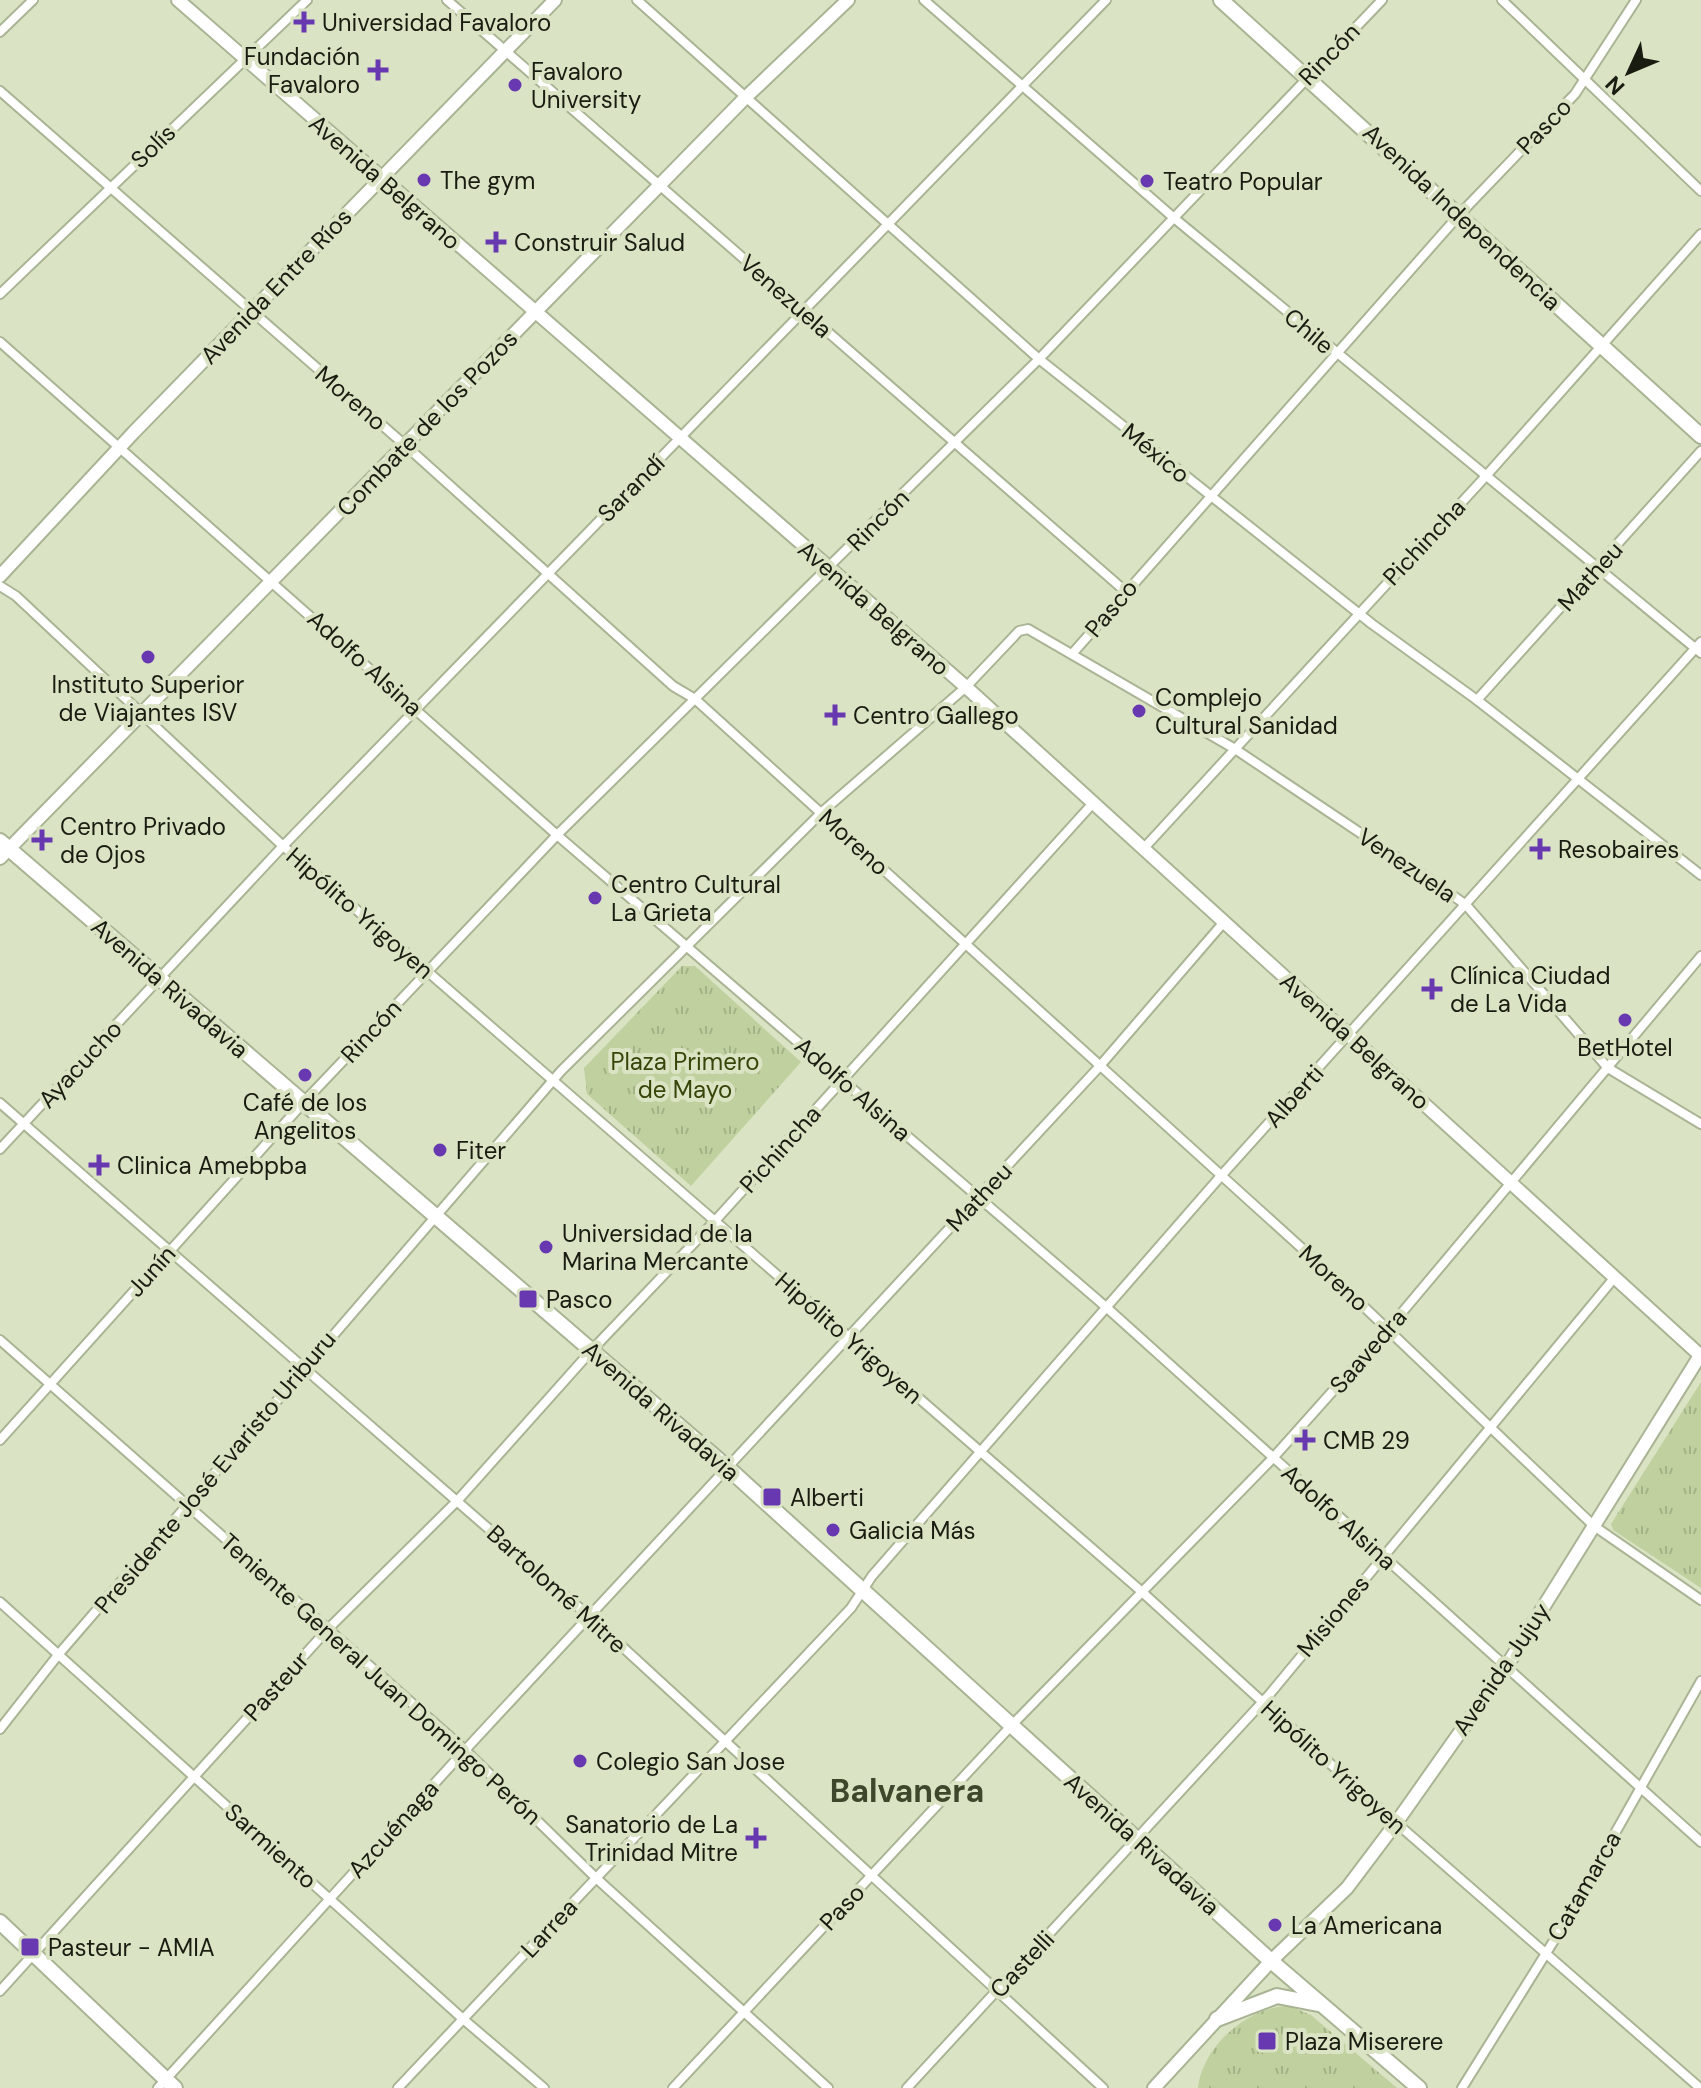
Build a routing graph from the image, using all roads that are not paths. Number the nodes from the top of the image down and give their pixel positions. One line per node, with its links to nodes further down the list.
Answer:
1 (33, 0): 14 (street)
2 (178, 0): 16 (main road, Avenida Belgrano)
3 (307, 0): 16 (street, Solís)
4 (447, 0): 15 (street, Venezuela)
5 (555, 0): 15 (main road, Avenida Entre Ríos)
6 (637, 0): 21 (street, México)
7 (848, 0): 21 (main road, Combate de los Pozos)
8 (924, 0): 19 (street, Chile)
9 (1106, 0): 19 (street, Sarandí)
10 (1221, 0): 17 (main road, Avenida Independencia)
11 (1382, 0): 17 (street, Rincón)
12 (1502, 0): 18 (street)
13 (1636, 0): 18 (street, Pasco)
14 (0, 32)
15 (504, 52): 22 (main road, Avenida Entre Ríos); 23 (street, Venezuela)
16 (244, 58): 22 (main road, Avenida Belgrano); 24 (street, Solís)
17 (1307, 76): 26 (main road, Avenida Independencia); 27 (street, Rincón)
18 (1584, 82): 25 (street); 26 (street, Pasco)
19 (1022, 86): 27 (street, Chile); 28 (street, Sarandí)
20 (0, 91): 24 (street, Moreno)
21 (744, 99): 23 (main road, Combate de los Pozos); 28 (street, México)
22 (381, 179): 32 (main road, Avenida Belgrano); 33 (main road, Avenida Entre Ríos)
23 (660, 184): 31 (street, Venezuela); 32 (main road, Combate de los Pozos)
24 (109, 189): 30 (street, Solís); 33 (street, Moreno)
25 (1701, 191)
26 (1459, 215): 35 (main road, Avenida Independencia); 36 (street, Pasco)
27 (1174, 218): 36 (street, Chile); 37 (street, Rincón)
28 (888, 223): 31 (street, Sarandí); 37 (street, México)
29 (1701, 234): 35 (street, Pichincha)
30 (0, 294)
31 (801, 310): 39 (street, Sarandí); 40 (street, Venezuela)
32 (534, 312): 39 (main road, Avenida Belgrano); 41 (main road, Combate de los Pozos)
33 (251, 313): 41 (street, Moreno); 42 (main road, Avenida Entre Ríos)
34 (0, 342): 42 (street, Adolfo Alsina)
35 (1600, 345): 38 (main road, Avenida Independencia); 44 (street, Pichincha)
36 (1337, 354): 44 (street, Chile); 45 (street, Pasco)
37 (1039, 359): 40 (street, Rincón); 45 (street, México)
38 (1701, 436)
39 (679, 439): 47 (main road, Avenida Belgrano); 48 (street, Sarandí)
40 (956, 440): 47 (street, Rincón); 52 (street, Venezuela)
41 (406, 446): 48 (street, Moreno); 50 (main road, Combate de los Pozos)
42 (119, 447): 49 (main road, Avenida Entre Ríos); 50 (street, Adolfo Alsina)
43 (1701, 451): 46 (street, Matheu)
44 (1485, 477): 46 (street, Chile); 53 (street, Pichincha)
45 (1209, 495): 52 (street, Pasco); 53 (street, México)
46 (1598, 567): 54 (street, Chile); 58 (street, Matheu)
47 (829, 569): 56 (main road, Avenida Belgrano); 57 (street, Rincón)
48 (547, 574): 57 (street, Moreno); 59 (street, Sarandí)
49 (0, 576)
50 (273, 582): 59 (street, Adolfo Alsina); 60 (main road, Combate de los Pozos)
51 (0, 586): 60 (street, Hipólito Yrigoyen)
52 (1125, 591): 55 (street, Pasco)
53 (1358, 613): 58 (street, México); 61 (street, Pichincha)
54 (1699, 648): 62 (street, Alberti)
55 (1072, 654): 56 (street, Pasco); 61 (street, Venezuela)
56 (966, 687): 63 (main road, Avenida Belgrano); 64 (street, Pasco)
57 (695, 699): 64 (street, Moreno); 65 (street, Rincón)
58 (1477, 700): 62 (street, México)
59 (417, 708): 65 (street, Adolfo Alsina); 66 (street, Sarandí)
60 (139, 715): 66 (street, Hipólito Yrigoyen); 68 (main road, Combate de los Pozos)
61 (1235, 749): 67 (street, Pichincha); 70 (street, Venezuela)
62 (1579, 780): 69 (street, México); 70 (street, Alberti)
63 (1094, 802): 67 (main road, Avenida Belgrano); 73 (street, Pichincha)
64 (822, 812): 72 (street, Pasco); 73 (street, Moreno)
65 (557, 835): 72 (street, Adolfo Alsina); 75 (street, Rincón)
66 (283, 846): 75 (street, Hipólito Yrigoyen); 76 (street, Sarandí)
67 (1145, 847): 71 (main road, Avenida Belgrano)
68 (3, 849): 76 (main road, Avenida Rivadavia)
69 (1701, 875)
70 (1466, 905): 77 (street, Alberti); 79 (street, Venezuela)
71 (1224, 922): 77 (main road, Avenida Belgrano); 78 (street, Matheu)
72 (685, 944): 80 (street, Adolfo Alsina); 81 (street, Pasco)
73 (965, 944): 78 (street, Moreno); 80 (street, Pichincha)
74 (1701, 956): 79 (street, Saavedra)
75 (427, 972): 81 (street, Hipólito Yrigoyen); 83 (street, Rincón)
76 (159, 979): 83 (main road, Avenida Rivadavia); 84 (street, Ayacucho)
77 (1349, 1036): 87 (street, Alberti); 88 (main road, Avenida Belgrano)
78 (1099, 1067): 87 (street, Moreno); 89 (street, Matheu)
79 (1608, 1068): 85 (street, Venezuela); 88 (street, Saavedra)
80 (842, 1080): 89 (street, Adolfo Alsina); 91 (street, Pichincha)
81 (553, 1082): 90 (street, Pasco); 91 (street, Hipólito Yrigoyen)
82 (0, 1103): 84 (street, Bartolomé Mitre)
83 (303, 1103): 90 (main road, Avenida Rivadavia); 92 (street, Junín)
84 (24, 1123): 86 (street, Ayacucho); 92 (street, Bartolomé Mitre)
85 (1701, 1124)
86 (0, 1149)
87 (1220, 1177): 94 (street, Alberti); 95 (street, Moreno)
88 (1512, 1182): 93 (main road, Avenida Belgrano); 95 (street, Saavedra)
89 (979, 1197): 94 (street, Adolfo Alsina); 96 (street, Matheu)
90 (433, 1216): 98 (main road, Avenida Rivadavia); 100 (street, Presidente José Evaristo Uriburu)
91 (714, 1222): 96 (street, Hipólito Yrigoyen); 98 (street, Pichincha)
92 (170, 1249): 100 (street, Bartolomé Mitre); 101 (street, Junín)
93 (1615, 1277): 99 (main road, Avenida Belgrano); 102 (street, Misiones)
94 (1106, 1307): 104 (street, Alberti); 105 (street, Adolfo Alsina)
95 (1389, 1328): 102 (street, Moreno); 105 (street, Saavedra)
96 (849, 1338): 104 (street, Hipólito Yrigoyen); 106 (street, Matheu)
97 (0, 1340): 101 (street, Teniente General Juan Domingo Perón)
98 (591, 1351): 106 (main road, Avenida Rivadavia); 107 (street, Pasteur)
99 (1701, 1355): 109 (main road, Avenida Jujuy)
100 (305, 1366): 107 (street, Bartolomé Mitre); 108 (street, Presidente José Evaristo Uriburu)
101 (49, 1383): 103 (street, Junín); 108 (street, Teniente General Juan Domingo Perón)
102 (1493, 1429): 109 (street, Moreno); 110 (street, Misiones)
103 (0, 1440)
104 (980, 1451): 111 (street, Alberti); 112 (street, Hipólito Yrigoyen)
105 (1273, 1458): 110 (street, Adolfo Alsina); 112 (street, Saavedra)
106 (728, 1468): 111 (main road, Avenida Rivadavia); 115 (street, Azcuénaga)
107 (458, 1500): 115 (street, Bartolomé Mitre); 116 (street, Pasteur)
108 (189, 1505): 116 (street, Teniente General Juan Domingo Perón); 117 (street, Presidente José Evaristo Uriburu)
109 (1594, 1526): 113 (street, Moreno); 118 (main road, Avenida Jujuy)
110 (1383, 1557): 118 (street, Adolfo Alsina); 120 (street, Misiones)
111 (862, 1590): 121 (main road, Avenida Rivadavia); 123 (street, Larrea)
112 (1141, 1591): 120 (street, Hipólito Yrigoyen); 121 (street, Saavedra)
113 (1701, 1600)
114 (0, 1602): 117 (street, Sarmiento)
115 (591, 1618): 123 (street, Bartolomé Mitre); 124 (street, Azcuénaga)
116 (328, 1629): 124 (street, Teniente General Juan Domingo Perón); 125 (street, Pasteur)
117 (58, 1655): 122 (street, Presidente José Evaristo Uriburu); 125 (street, Sarmiento)
118 (1506, 1667): 126 (street, Adolfo Alsina); 127 (main road, Avenida Jujuy)
119 (1701, 1681): 126 (street, Catamarca)
120 (1261, 1703): 127 (street, Hipólito Yrigoyen); 128 (street, Misiones)
121 (1011, 1726): 128 (main road, Avenida Rivadavia); 130 (street, Paso)
122 (0, 1729)
123 (723, 1741): 130 (street, Bartolomé Mitre); 131 (street, Larrea)
124 (465, 1750): 131 (street, Teniente General Juan Domingo Perón); 132 (street, Azcuénaga)
125 (193, 1777): 132 (street, Sarmiento); 134 (street, Pasteur)
126 (1641, 1787): 129 (street, Adolfo Alsina); 135 (street, Catamarca)
127 (1396, 1823): 135 (street, Hipólito Yrigoyen); 136 (main road, Avenida Jujuy)
128 (1137, 1839): 136 (main road, Avenida Rivadavia); 138 (street, Castelli)
129 (1701, 1842)
130 (871, 1876): 138 (street, Bartolomé Mitre); 140 (street, Paso)
131 (596, 1878): 140 (street, Teniente General Juan Domingo Perón); 141 (street, Larrea)
132 (330, 1899): 141 (street, Sarmiento); 143 (street, Azcuénaga)
133 (0, 1922): 134 (main road)
134 (35, 1954): 137 (street, Pasteur); 143 (main road)
135 (1546, 1954): 144 (street, Hipólito Yrigoyen); 153 (street, Catamarca)
136 (1271, 1961): 139 (main road, Avenida Rivadavia); 142 (main road, Avenida Jujuy)
137 (0, 1991)
138 (997, 1991): 149 (street, Castelli); 150 (street, Bartolomé Mitre)
139 (1322, 2005): 142 (main road); 152 (main road, Avenida Rivadavia)
140 (743, 2013): 147 (street, Paso); 148 (street, Teniente General Juan Domingo Perón)
141 (463, 2019): 145 (street, Larrea); 146 (street, Sarmiento)
142 (1217, 2019): 151 (main road, Avenida Jujuy)
143 (166, 2085)
144 (1697, 2085)
145 (398, 2088)
146 (544, 2088)
147 (673, 2088)
148 (828, 2088)
149 (907, 2088)
150 (1103, 2088)
151 (1154, 2088)
152 (1419, 2088)
153 (1462, 2088)

